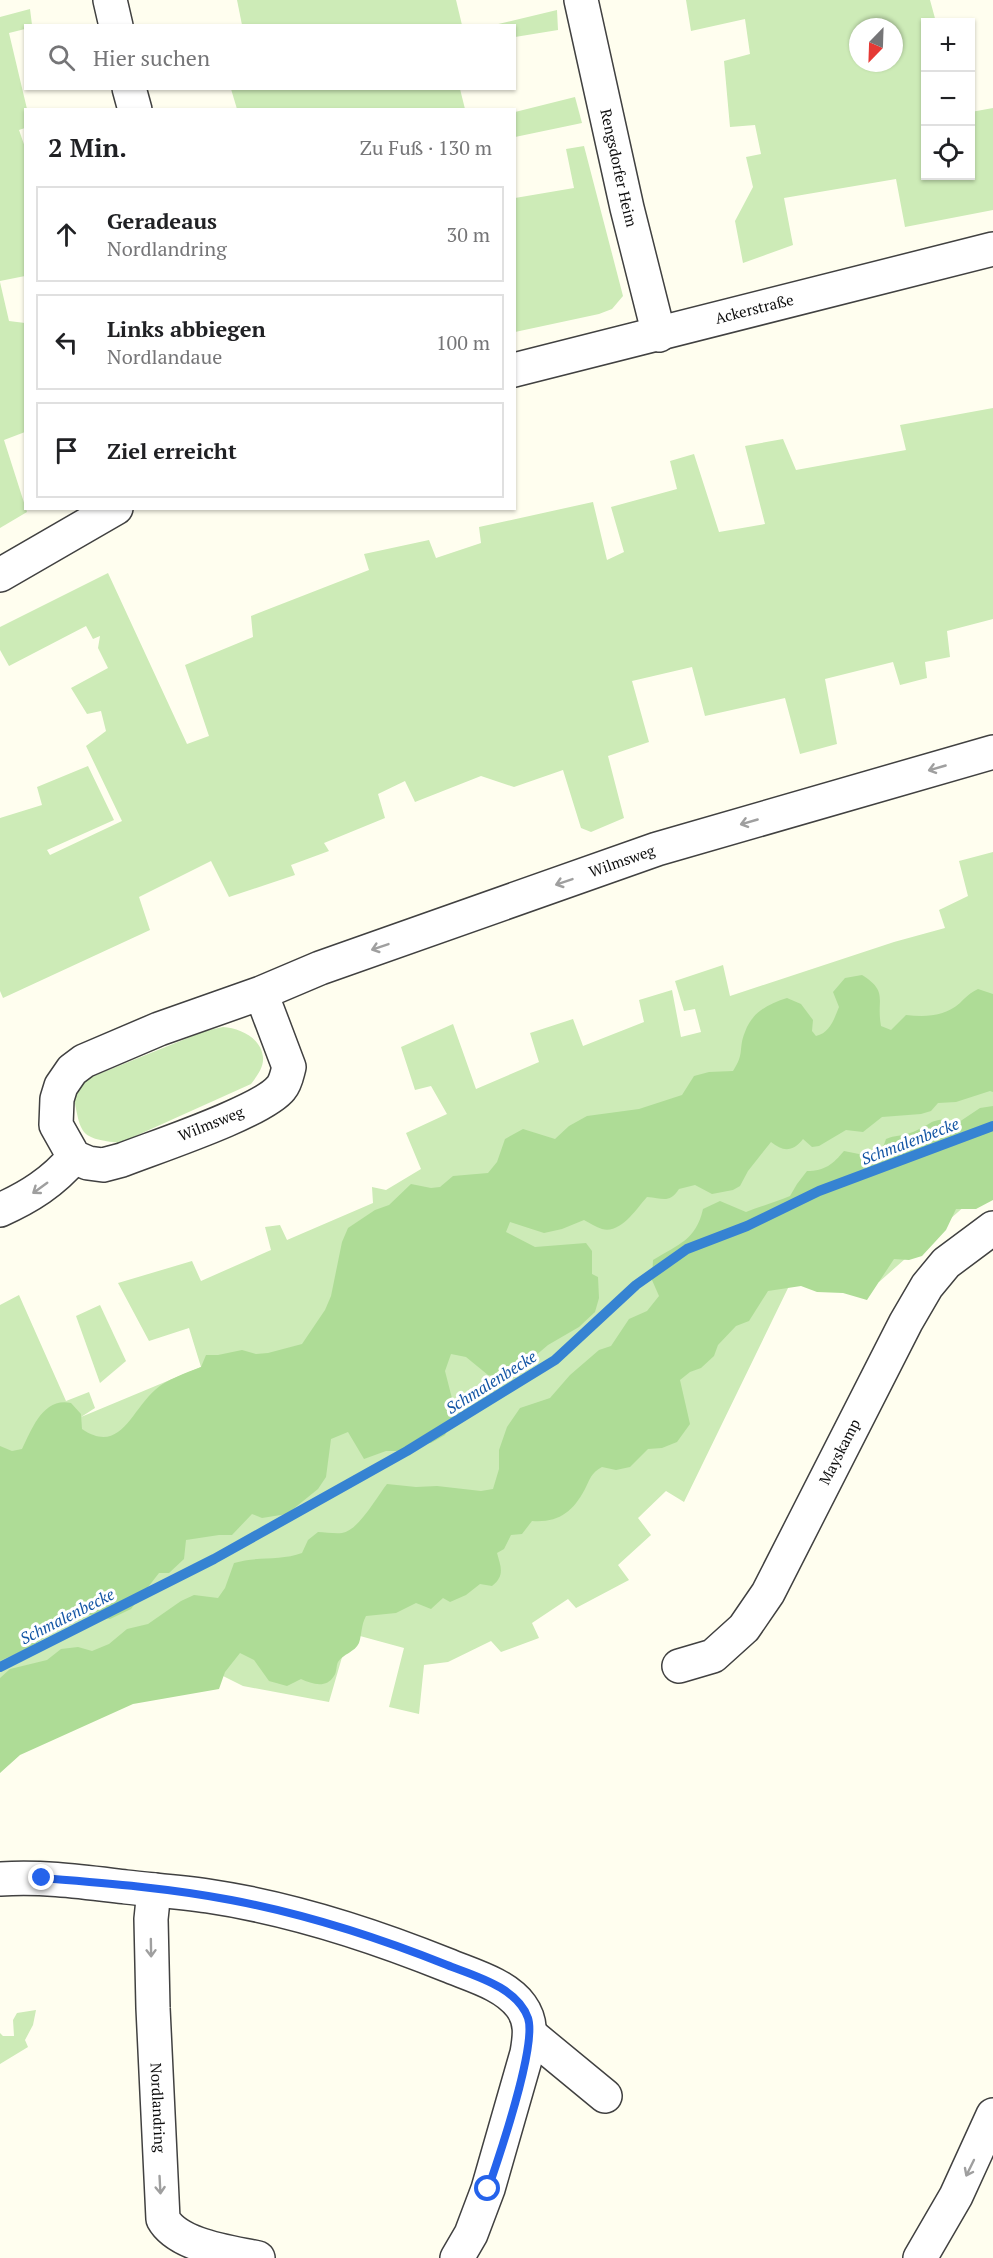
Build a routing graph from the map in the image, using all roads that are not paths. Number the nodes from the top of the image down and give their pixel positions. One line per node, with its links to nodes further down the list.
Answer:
1 (111, 0): 3 (street)
2 (581, 0): 7 (street, Rengsdorfer Heim)
3 (116, 24)
4 (130, 90): 5 (street)
5 (134, 108)
6 (993, 249): 7 (street, Ackerstraße)
7 (659, 335): 8 (street, Ackerstraße)
8 (516, 370)
9 (113, 510): 10 (street)
10 (0, 575)
11 (993, 752): 12 (street, Wilmsweg, one-way to 12)
12 (261, 993): 13 (street, Wilmsweg); 13 (street, Wilmsweg)
13 (74, 1157): 14 (street, one-way to 14)
14 (0, 1210)
15 (993, 1228): 16 (street, Mayskamp)
16 (679, 1666)
17 (0, 1879): 18 (street)
18 (154, 1890): 19 (street); 22 (street, Nordlandring, one-way to 22)
19 (531, 2035): 20 (street); 23 (street)
20 (605, 2096)
21 (993, 2115): 24 (street, one-way to 24)
22 (258, 2258)
23 (457, 2258)
24 (920, 2258)

